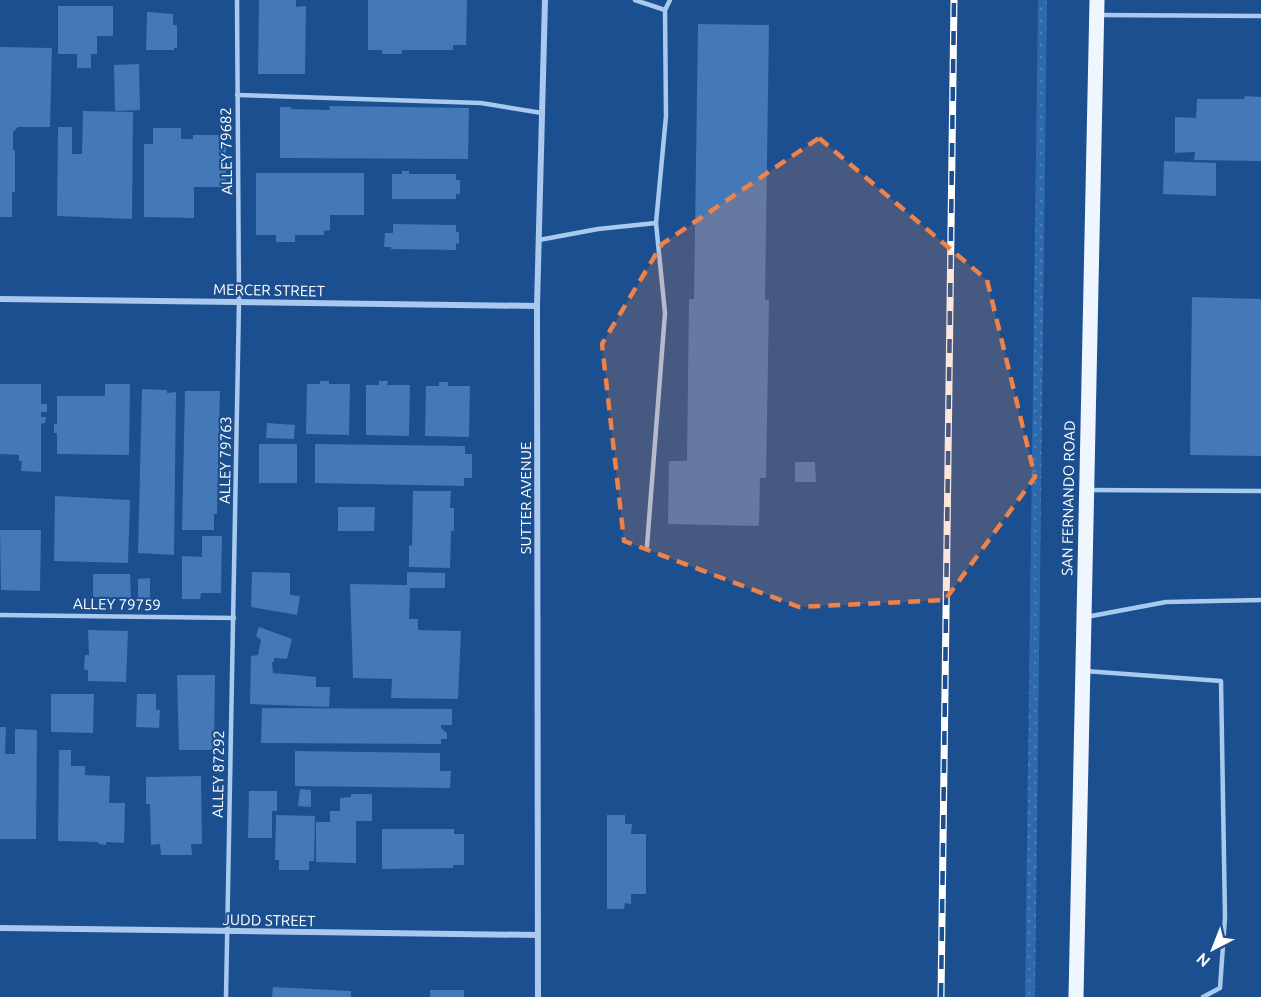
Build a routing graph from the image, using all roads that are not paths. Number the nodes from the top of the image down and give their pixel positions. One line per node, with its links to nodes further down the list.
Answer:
1 (237, 0): 8 (lane, ALLEY 79682)
2 (545, 0): 9 (street, SUTTER AVENUE)
3 (635, 0): 6 (lane)
4 (670, 0): 6 (lane)
5 (1097, 7): 7 (lane); 15 (main road, SAN FERNANDO ROAD)
6 (665, 10): 10 (lane)
7 (1261, 16)
8 (237, 95): 9 (lane); 13 (lane, ALLEY 79682)
9 (542, 113): 11 (street, SUTTER AVENUE)
10 (656, 223): 11 (lane); 17 (lane)
11 (539, 240): 14 (street, SUTTER AVENUE)
12 (0, 299): 13 (street, MERCER STREET)
13 (239, 302): 14 (street, MERCER STREET); 21 (lane, ALLEY 79763)
14 (537, 306): 25 (street, SUTTER AVENUE)
15 (1086, 490): 16 (lane); 20 (main road, SAN FERNANDO ROAD)
16 (1261, 491)
17 (647, 546)
18 (1261, 600): 20 (lane)
19 (0, 615): 21 (lane, ALLEY 79759)
20 (1084, 617): 22 (main road, SAN FERNANDO ROAD)
21 (234, 618): 24 (lane, ALLEY 87292)
22 (1082, 671): 28 (main road, SAN FERNANDO ROAD); 29 (lane)
23 (0, 928): 24 (street, JUDD STREET)
24 (226, 931): 25 (street, JUDD STREET); 26 (lane, ALLEY 87292)
25 (538, 935): 27 (street, SUTTER AVENUE)
26 (226, 997)
27 (538, 997)
28 (1076, 997)
29 (1203, 997)

